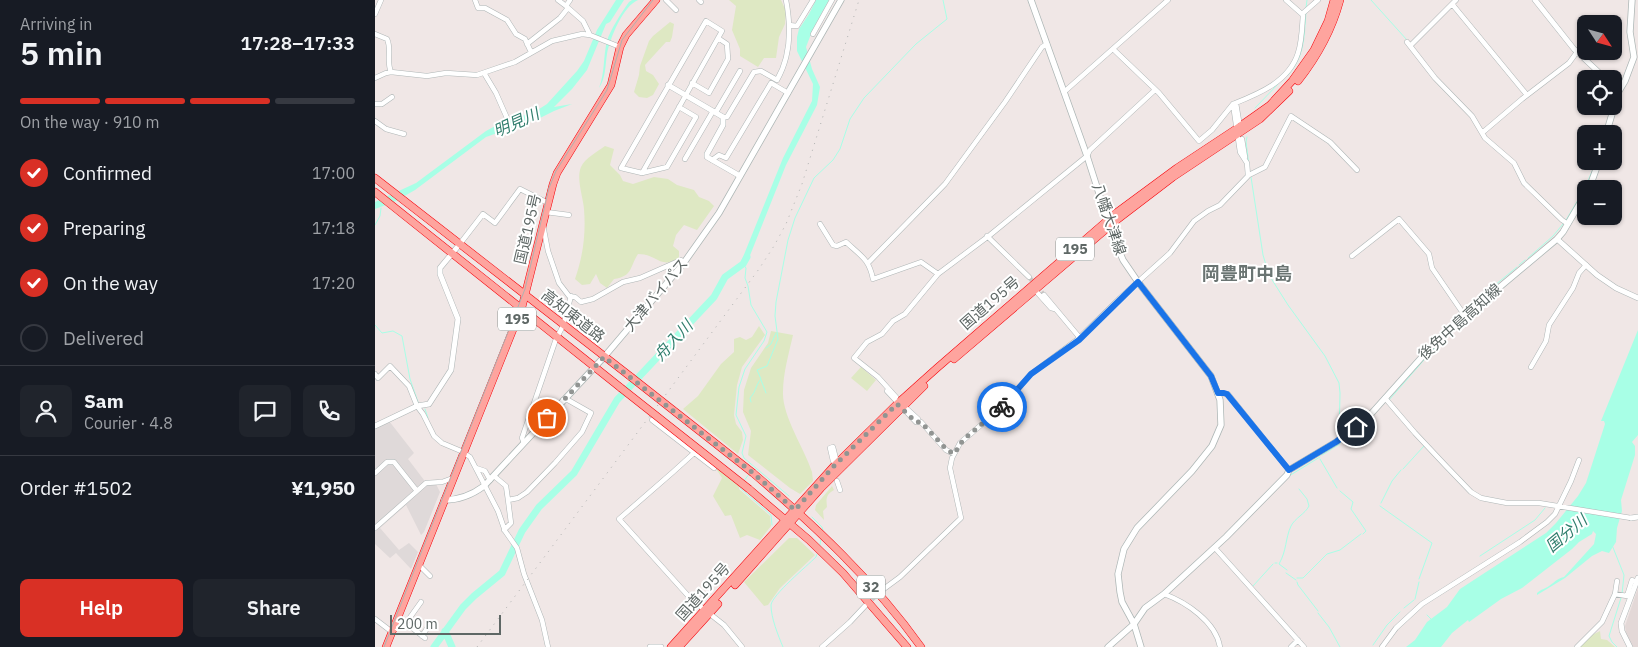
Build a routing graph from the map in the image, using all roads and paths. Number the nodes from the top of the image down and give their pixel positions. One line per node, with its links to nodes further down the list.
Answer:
1 (381, 0): 23 (street)
2 (475, 0): 29 (street)
3 (558, 0): 20 (street)
4 (570, 0): 20 (street)
5 (655, 0): 31 (highway, 国道195号 / 195)
6 (666, 0): 21 (street)
7 (786, 0): 24 (street)
8 (813, 0): 24 (street)
9 (832, 0): 26 (street)
10 (841, 0): 46 (main road, 大津バイパス)
11 (1031, 0): 30 (main road, 八幡大津線)
12 (1168, 0): 32 (street)
13 (1286, 0): 22 (street)
14 (1318, 0): 22 (street)
15 (1334, 0): 60 (highway, 国道195号 / 195)
16 (1339, 0): 60 (highway, 国道195号 / 195)
17 (1535, 0): 34 (street)
18 (1632, 0): 43 (main road)
19 (1454, 2): 48 (street); 58 (street)
20 (567, 7): 27 (street); 29 (street)
21 (676, 10)
22 (1305, 12): 51 (street)
23 (375, 14)
24 (789, 24): 54 (street)
25 (375, 34): 38 (street)
26 (813, 34)
27 (591, 36): 31 (street); 33 (street)
28 (717, 38): 41 (street); 41 (street); 42 (street)
29 (527, 44): 33 (street)
30 (1047, 44): 45 (main road, 八幡大津線); 84 (street)
31 (620, 47): 70 (highway, 国道195号 / 195)
32 (1113, 49): 44 (street); 45 (street)
33 (531, 52): 39 (street)
34 (1577, 52): 48 (street)
35 (1586, 60): 36 (street)
36 (1596, 70)
37 (740, 71): 53 (street)
38 (391, 72): 39 (street); 40 (street)
39 (484, 73): 55 (street)
40 (375, 78)
41 (692, 83): 47 (street)
42 (668, 86): 47 (street); 65 (street)
43 (1622, 86)
44 (1155, 90): 51 (street); 61 (street)
45 (1063, 92): 61 (main road, 八幡大津線)
46 (788, 93): 63 (street); 67 (main road, 大津バイパス)
47 (686, 95): 52 (street); 53 (street)
48 (1527, 95): 58 (street)
49 (392, 97): 50 (street)
50 (375, 104)
51 (1235, 104): 56 (street); 60 (street)
52 (679, 107): 65 (street); 65 (street)
53 (714, 112): 54 (street); 62 (street)
54 (723, 116): 63 (street)
55 (507, 118)
56 (1239, 121)
57 (375, 122): 59 (street)
58 (1482, 133): 77 (street)
59 (404, 134)
60 (1238, 134): 66 (street); 76 (highway, 国道195号 / 195)
61 (1087, 156): 76 (main road, 八幡大津線); 78 (street)
62 (685, 160)
63 (712, 160): 67 (street)
64 (1357, 170): 66 (street)
65 (642, 173)
66 (1250, 174): 88 (street)
67 (740, 176): 83 (main road, 大津バイパス)
68 (375, 178): 80 (highway, 高知東道路 / 32)
69 (378, 194): 81 (highway, 高知東道路 / 32)
70 (548, 203): 72 (highway, 国道195号 / 195); 80 (street)
71 (1577, 208): 77 (main road, 後免中島高知線)
72 (546, 212): 73 (street); 74 (highway, 国道195号 / 195)
73 (569, 216)
74 (543, 224): 91 (highway, 国道195号 / 195); 92 (street)
75 (820, 224): 84 (street)
76 (1108, 224): 88 (main road, 八幡大津線); 89 (highway, 国道195号 / 195)
77 (1568, 224): 79 (main road, 後免中島高知線)
78 (987, 236): 86 (street); 87 (street)
79 (1557, 239): 85 (street); 96 (main road, 後免中島高知線)
80 (459, 245): 81 (street); 91 (highway, 高知東道路 / 32)
81 (452, 254): 94 (highway, 高知東道路 / 32); 108 (street)
82 (1352, 256): 96 (street)
83 (684, 262): 92 (street); 100 (main road, 大津バイパス)
84 (868, 263): 86 (street)
85 (1586, 265): 93 (street); 102 (street)
86 (938, 274): 107 (street)
87 (1029, 277)
88 (1138, 282): 99 (street); 104 (main road, 八幡大津線)
89 (1034, 288): 95 (street); 107 (highway, 国道195号 / 195)
90 (1044, 295): 95 (street)
91 (526, 296): 94 (highway, 国道195号 / 195); 97 (highway, 高知東道路 / 32)
92 (571, 296): 97 (street)
93 (1638, 298)
94 (522, 307): 98 (highway, 高知東道路 / 32); 112 (highway, 国道195号 / 195)
95 (1057, 310): 99 (street)
96 (1465, 316): 105 (main road, 後免中島高知線)
97 (563, 326): 98 (street); 100 (highway, 高知東道路 / 32)
98 (558, 336): 101 (highway, 高知東道路 / 32); 111 (street)
99 (1080, 338): 114 (street)
100 (604, 357): 101 (main road, 大津バイパス); 129 (highway, 高知東道路 / 32, bridge)
101 (595, 366): 106 (main road, 大津バイパス); 132 (highway, 高知東道路 / 32, bridge)
102 (1531, 367)
103 (375, 374): 108 (street)
104 (1218, 393): 118 (street); 150 (main road, 八幡大津線)
105 (1385, 398): 118 (main road, 後免中島高知線); 128 (street)
106 (563, 400): 111 (main road, 大津バイパス); 127 (street)
107 (901, 404): 114 (street); 129 (highway, 国道195号 / 195); 129 (highway, 国道195号 / 195)
108 (417, 406): 110 (street); 112 (street)
109 (652, 420): 113 (street)
110 (375, 426)
111 (524, 443): 121 (main road, 大津バイパス)
112 (463, 452): 116 (street); 120 (highway, 国道195号 / 195)
113 (693, 453): 117 (street); 145 (street)
114 (954, 454): 140 (street)
115 (1579, 460): 128 (street)
116 (475, 468): 121 (street); 123 (street)
117 (714, 468)
118 (1289, 470): 135 (main road, 後免中島高知線)
119 (375, 473): 125 (street)
120 (453, 478): 125 (street); 126 (highway, 国道195号 / 195)
121 (492, 478): 123 (main road, 大津バイパス); 127 (street)
122 (837, 481): 124 (street)
123 (484, 486): 126 (main road, 大津バイパス); 134 (street)
124 (840, 490)
125 (417, 491): 133 (street)
126 (444, 500): 136 (highway, 国道195号 / 195)
127 (508, 500): 134 (street)
128 (1559, 507): 131 (street); 168 (street)
129 (797, 511): 132 (highway, 国道195号 / 195); 162 (highway, 高知東道路 / 32)
130 (1638, 517): 131 (street)
131 (1631, 518)
132 (788, 522): 145 (highway, 国道195号 / 195); 161 (highway, 高知東道路 / 32)
133 (375, 528)
134 (504, 530): 154 (street)
135 (1215, 548): 141 (main road, 後免中島高知線); 152 (street)
136 (418, 565): 137 (street); 147 (highway, 国道195号 / 195)
137 (430, 576)
138 (1637, 580): 142 (street); 170 (street)
139 (1617, 581): 142 (street)
140 (881, 592)
141 (1164, 594): 150 (main road, 後免中島高知線); 165 (street)
142 (1617, 595): 169 (street)
143 (421, 602): 148 (street)
144 (865, 606): 160 (street)
145 (709, 610): 157 (highway, 国道195号 / 195); 158 (highway, 国道195号 / 195); 159 (street)
146 (375, 619): 151 (street)
147 (396, 620): 148 (street); 151 (highway, 国道195号 / 195)
148 (406, 623): 149 (street)
149 (430, 624)
150 (1134, 624): 163 (main road, 後免中島高知線); 164 (main road, 八幡大津線)
151 (392, 632): 153 (highway, 国道195号 / 195)
152 (1299, 640): 166 (street); 167 (street)
153 (386, 647)
154 (549, 647)
155 (650, 647): 156 (street)
156 (661, 647)
157 (671, 647)
158 (679, 647)
159 (742, 647)
160 (822, 647)
161 (907, 647)
162 (921, 647)
163 (1108, 647)
164 (1141, 647)
165 (1220, 647)
166 (1291, 647)
167 (1304, 647)
168 (1383, 647)
169 (1577, 647)
170 (1630, 647)

